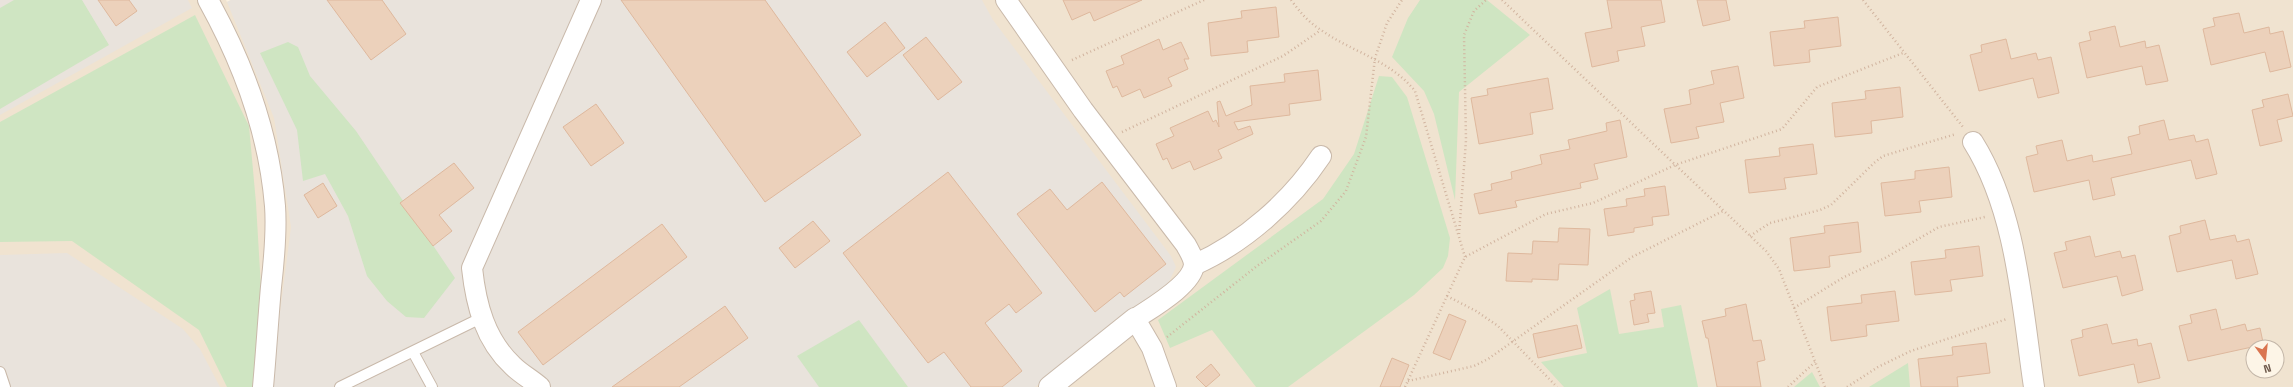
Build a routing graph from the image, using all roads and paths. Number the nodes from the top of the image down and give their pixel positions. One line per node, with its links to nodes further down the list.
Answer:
1 (208, 0): 33 (street)
2 (591, 0): 25 (street)
3 (1006, 0): 11 (street)
4 (1204, 0): 11 (path)
5 (1291, 0): 9 (path)
6 (1486, 0): 18 (path)
7 (1502, 0): 15 (path)
8 (1863, 0): 10 (path)
9 (1320, 30): 13 (path); 18 (path)
10 (1903, 53): 12 (path); 15 (path)
11 (1053, 69): 13 (street)
12 (1969, 137): 17 (street); 19 (path)
13 (1105, 140): 21 (street)
14 (1321, 156): 21 (street)
15 (1675, 165): 16 (path); 20 (path)
16 (1723, 211): 19 (path); 27 (path)
17 (2003, 213): 23 (path); 24 (street)
18 (1459, 236): 20 (path)
19 (1750, 236): 23 (path)
20 (1465, 257): 22 (path)
21 (1194, 264): 26 (street)
22 (1447, 296): 27 (path); 31 (path)
23 (1794, 308): 29 (path)
24 (2023, 314): 43 (path); 44 (street)
25 (481, 318): 28 (lane); 36 (street)
26 (1135, 319): 37 (street); 38 (street)
27 (1513, 340): 31 (path); 40 (path)
28 (413, 352): 34 (lane); 35 (lane)
29 (1816, 362): 41 (path); 42 (path)
30 (0, 372): 32 (lane)
31 (1408, 381): 39 (path)
32 (5, 387)
33 (263, 387)
34 (340, 387)
35 (432, 387)
36 (540, 387)
37 (1050, 387)
38 (1166, 387)
39 (1405, 387)
40 (1557, 387)
41 (1788, 387)
42 (1825, 387)
43 (1848, 387)
44 (2034, 387)

